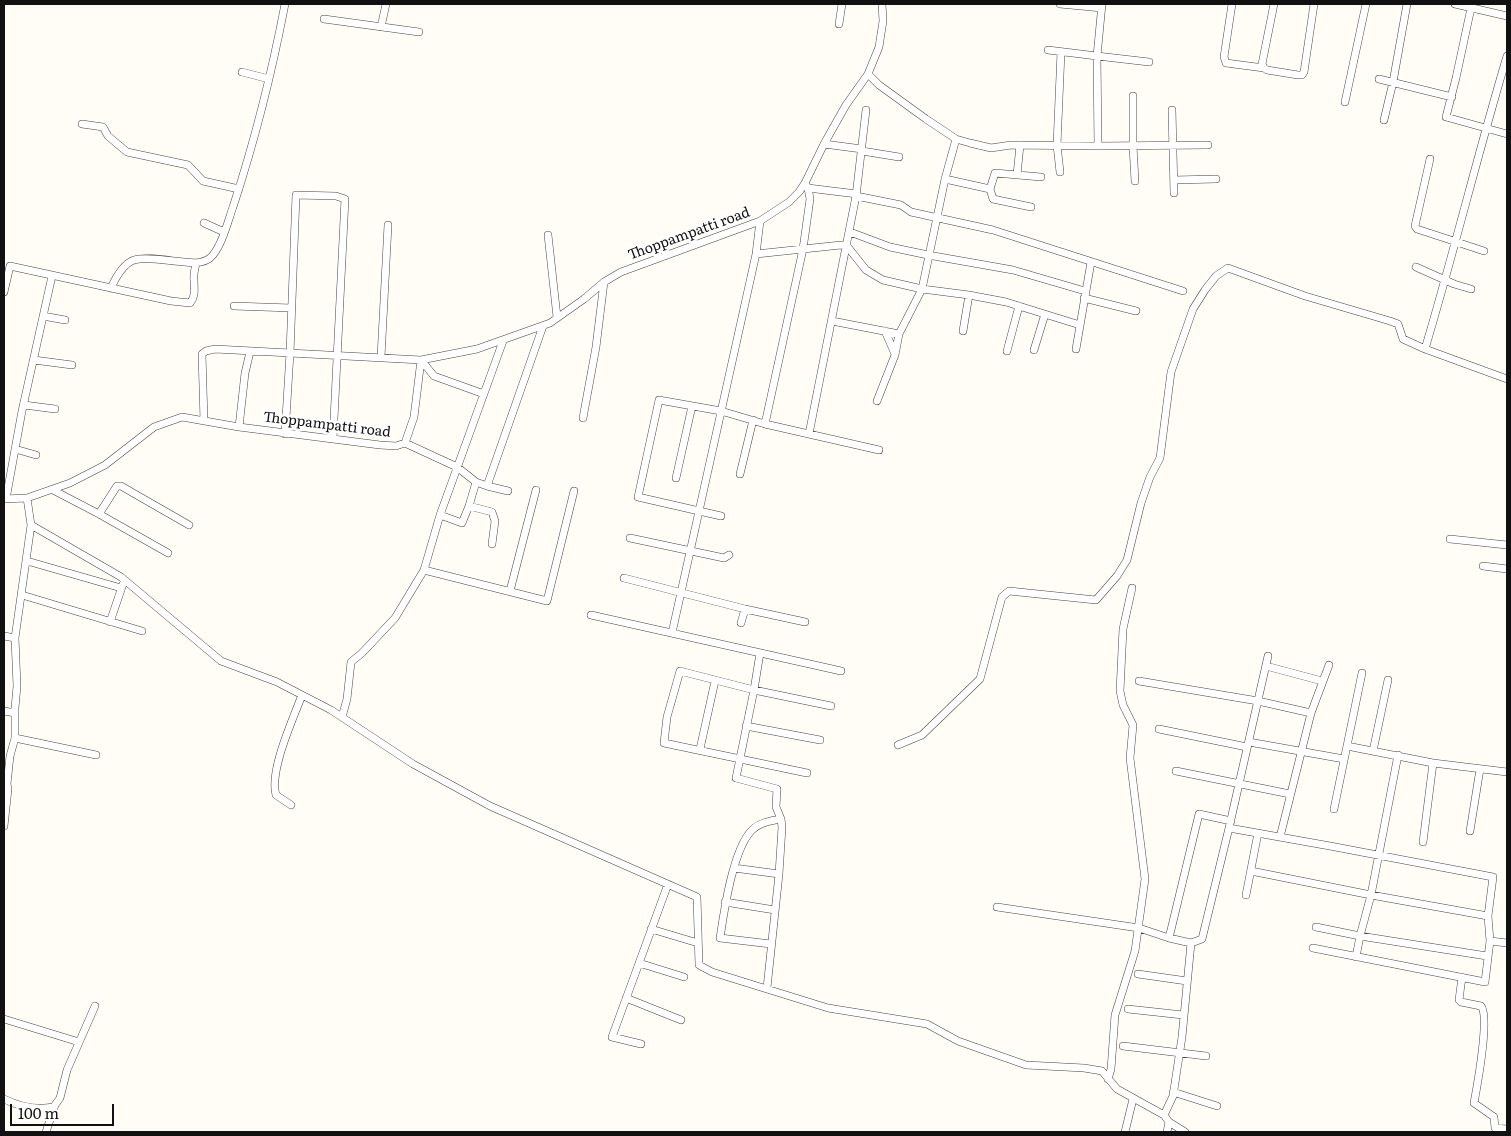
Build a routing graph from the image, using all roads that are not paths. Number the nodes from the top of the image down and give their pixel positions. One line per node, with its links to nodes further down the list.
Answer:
1 (285, 4): 27 (street)
2 (386, 4): 17 (street)
3 (842, 4): 16 (street)
4 (882, 4): 26 (street, Thoppampatti road)
5 (1060, 4): 12 (street)
6 (1232, 4): 24 (street)
7 (1274, 4): 24 (street)
8 (1314, 4): 24 (street)
9 (1366, 4): 32 (street)
10 (1407, 4): 29 (street)
11 (1455, 4): 13 (street)
12 (1102, 6): 21 (street)
13 (1471, 8): 14 (street); 31 (street)
14 (1507, 16)
15 (324, 20): 17 (street)
16 (839, 24)
17 (382, 27): 18 (street)
18 (420, 32)
19 (1048, 50): 20 (street)
20 (1061, 52): 21 (street); 41 (street)
21 (1097, 56): 23 (street); 44 (street)
22 (1507, 56): 37 (street)
23 (1149, 62)
24 (1264, 68)
25 (242, 72): 27 (street)
26 (868, 74): 39 (street); 40 (street, Thoppampatti road)
27 (269, 79): 58 (street)
28 (1379, 79): 29 (street)
29 (1393, 82): 31 (street); 35 (street)
30 (1133, 96): 45 (street)
31 (1452, 97): 37 (street)
32 (1345, 102)
33 (866, 110): 47 (street)
34 (1172, 110): 46 (street)
35 (1384, 120)
36 (82, 124): 58 (street)
37 (1486, 128): 38 (street); 70 (street)
38 (1507, 134)
39 (956, 139): 42 (street); 53 (street)
40 (824, 144): 47 (street); 57 (street, Thoppampatti road)
41 (1057, 144): 42 (street); 44 (street); 50 (street)
42 (1020, 145): 51 (street)
43 (1208, 145): 46 (street)
44 (1098, 146): 45 (street)
45 (1133, 146): 46 (street); 55 (street)
46 (1172, 146): 56 (street)
47 (862, 150): 48 (street); 61 (street)
48 (899, 157)
49 (1430, 159): 70 (street)
50 (1060, 172)
51 (1017, 175): 52 (street); 59 (street)
52 (1040, 177)
53 (945, 179): 59 (street); 63 (street)
54 (1216, 179): 56 (street)
55 (1135, 180)
56 (1174, 180): 60 (street)
57 (807, 186): 61 (street); 64 (street, Thoppampatti road); 72 (street)
58 (239, 189): 67 (street)
59 (990, 189): 62 (street)
60 (1174, 193)
61 (857, 195): 63 (street); 68 (street)
62 (1031, 207)
63 (937, 219): 75 (street); 76 (street)
64 (760, 221): 74 (street); 82 (street, Thoppampatti road)
65 (204, 224): 67 (street)
66 (388, 225): 113 (street)
67 (224, 232): 77 (street)
68 (850, 232): 71 (street); 75 (street)
69 (548, 235): 96 (street)
70 (1456, 241): 73 (street); 81 (street)
71 (847, 246): 72 (street); 84 (street); 98 (street)
72 (803, 249): 74 (street); 127 (street)
73 (1484, 251)
74 (756, 254): 123 (street)
75 (928, 255): 84 (street); 88 (street)
76 (1091, 262): 86 (street); 88 (street)
77 (196, 264): 83 (street); 83 (street)
78 (7, 265): 80 (street); 87 (street)
79 (1416, 267): 81 (street)
80 (52, 276): 83 (street); 95 (street)
81 (1446, 280): 85 (street); 106 (street)
82 (604, 282): 96 (street, Thoppampatti road); 124 (street)
83 (111, 288)
84 (922, 288): 89 (street); 103 (street)
85 (1471, 289)
86 (1183, 291)
87 (4, 292)
88 (1085, 294): 93 (street); 99 (street)
89 (969, 295): 91 (street); 102 (street)
90 (234, 306): 92 (street)
91 (1019, 306): 94 (street); 108 (street)
92 (291, 308): 110 (street); 111 (street)
93 (1136, 311)
94 (1045, 314): 99 (street); 107 (street)
95 (43, 316): 97 (street); 114 (street)
96 (557, 317): 100 (street, Thoppampatti road)
97 (65, 320)
98 (832, 321): 101 (street); 130 (street)
99 (1080, 325): 105 (street)
100 (543, 326): 104 (street, Thoppampatti road); 140 (street)
101 (885, 331): 103 (street); 112 (street)
102 (963, 331)
103 (900, 334): 112 (street)
104 (503, 341): 115 (street, Thoppampatti road); 118 (street)
105 (1076, 349)
106 (1425, 349): 117 (street); 203 (street)
107 (1034, 350)
108 (1007, 351)
109 (250, 352): 110 (street); 126 (street); 128 (street)
110 (290, 353): 111 (street); 129 (street)
111 (336, 355): 113 (street); 131 (street)
112 (896, 355): 119 (street)
113 (381, 358): 115 (street)
114 (34, 360): 116 (street); 120 (street)
115 (421, 360): 118 (street); 132 (street, Thoppampatti road)
116 (72, 365)
117 (1507, 379)
118 (484, 394): 136 (street)
119 (877, 400)
120 (24, 405): 122 (street); 133 (street)
121 (692, 406): 123 (street); 138 (street); 148 (street)
122 (55, 409)
123 (721, 411): 125 (street); 148 (street)
124 (583, 418)
125 (753, 420): 127 (street); 137 (street)
126 (204, 421): 128 (street, Thoppampatti road); 141 (street, Thoppampatti road)
127 (765, 424): 130 (street)
128 (238, 427): 129 (street, Thoppampatti road)
129 (285, 434): 131 (street, Thoppampatti road)
130 (809, 434): 134 (street)
131 (333, 439): 132 (street, Thoppampatti road)
132 (405, 443): 136 (street)
133 (15, 449): 135 (street); 146 (street)
134 (879, 450)
135 (36, 455)
136 (457, 467): 139 (street); 150 (street)
137 (740, 474)
138 (676, 478)
139 (476, 482): 140 (street); 147 (street)
140 (487, 486): 143 (street)
141 (53, 490): 145 (street, Thoppampatti road); 149 (street)
142 (536, 490): 169 (street)
143 (508, 491)
144 (574, 492): 169 (street)
145 (27, 498): 146 (street, Thoppampatti road); 152 (street)
146 (5, 499)
147 (469, 506): 150 (street); 156 (street)
148 (699, 511): 151 (street); 158 (street)
149 (100, 514): 153 (street); 159 (street)
150 (440, 515): 164 (street)
151 (720, 516)
152 (31, 525): 161 (street); 166 (street)
153 (189, 525)
154 (630, 538): 158 (street)
155 (1450, 539): 157 (street)
156 (492, 544)
157 (1507, 545)
158 (691, 550): 160 (street); 170 (street)
159 (168, 553)
160 (728, 555)
161 (27, 560): 167 (street); 171 (street)
162 (1483, 566): 163 (street)
163 (1507, 569)
164 (424, 570): 169 (street); 198 (street)
165 (624, 578): 170 (street)
166 (124, 580): 167 (street); 192 (street)
167 (121, 588): 174 (street)
168 (1132, 588): 244 (street)
169 (510, 590)
170 (682, 593): 172 (street); 178 (street)
171 (22, 595): 174 (street); 180 (street)
172 (745, 609): 175 (street); 176 (street)
173 (590, 615): 178 (street)
174 (110, 622): 177 (street)
175 (805, 622)
176 (741, 623)
177 (142, 631)
178 (672, 633): 181 (street)
179 (4, 636): 180 (street)
180 (15, 638): 196 (street)
181 (760, 653): 185 (street); 191 (street)
182 (1268, 656): 184 (street)
183 (1328, 665): 190 (street)
184 (1266, 666): 190 (street); 193 (street)
185 (841, 671)
186 (1362, 673): 205 (street)
187 (1139, 680): 193 (street)
188 (1388, 680): 207 (street)
189 (715, 681): 191 (street); 206 (street); 206 (street)
190 (1322, 681): 197 (street)
191 (754, 690): 194 (street); 199 (street)
192 (302, 695): 198 (street); 222 (street)
193 (1258, 701): 197 (street); 204 (street)
194 (831, 706)
195 (4, 711): 196 (street)
196 (15, 713): 201 (street)
197 (1311, 713): 208 (street)
198 (342, 717): 236 (street)
199 (746, 726): 202 (street); 212 (street)
200 (1159, 729): 204 (street)
201 (15, 738): 210 (street); 211 (street)
202 (820, 740)
203 (898, 745)
204 (1248, 745): 208 (street); 220 (street)
205 (1347, 746): 207 (street); 213 (street)
206 (700, 749): 212 (street)
207 (1373, 751): 209 (street)
208 (1301, 752): 213 (street); 221 (street)
209 (1398, 755): 214 (street); 232 (street)
210 (7, 756): 219 (street)
211 (96, 756)
212 (740, 758): 218 (street); 225 (street)
213 (1344, 759): 223 (street)
214 (1434, 763): 215 (street); 231 (street)
215 (1480, 769): 217 (street); 228 (street)
216 (1176, 771): 220 (street)
217 (1507, 772)
218 (807, 773)
219 (5, 783): 224 (street)
220 (1239, 784): 221 (street); 226 (street)
221 (1290, 794): 230 (street)
222 (291, 805)
223 (1334, 809)
224 (4, 811): 227 (street)
225 (781, 819): 233 (street); 235 (street)
226 (1230, 824): 229 (street); 247 (street); 249 (street)
227 (4, 826)
228 (1470, 831)
229 (1258, 833): 230 (street); 234 (street)
230 (1280, 837): 232 (street)
231 (1423, 842)
232 (1379, 855): 238 (street); 242 (street)
233 (734, 868): 235 (street); 239 (street)
234 (1251, 871): 237 (street); 238 (street)
235 (779, 874): 241 (street)
236 (668, 884): 245 (street); 251 (street)
237 (1246, 895)
238 (1371, 895): 242 (street); 246 (street)
239 (725, 902): 241 (street); 252 (street)
240 (997, 907): 244 (street)
241 (775, 910): 252 (street)
242 (1488, 916): 248 (street)
243 (1316, 927): 246 (street)
244 (1139, 928): 247 (street); 273 (street)
245 (651, 929): 251 (street); 256 (street)
246 (1360, 936): 254 (street); 255 (street)
247 (1169, 938): 249 (street)
248 (1490, 941): 250 (street); 254 (street)
249 (1191, 943): 260 (street)
250 (1507, 943)
251 (698, 944): 261 (street)
252 (771, 944): 261 (street)
253 (1313, 948): 255 (street)
254 (1487, 956): 259 (street)
255 (1356, 957): 259 (street)
256 (639, 963): 258 (street); 262 (street)
257 (1138, 974): 260 (street)
258 (684, 976)
259 (1462, 977): 281 (street)
260 (1187, 981): 265 (street)
261 (767, 988): 273 (street)
262 (626, 998): 267 (street); 269 (street)
263 (94, 1006): 268 (street)
264 (1128, 1010): 265 (street)
265 (1183, 1015): 271 (street)
266 (4, 1020): 268 (street)
267 (681, 1020)
268 (79, 1042): 278 (street)
269 (641, 1044)
270 (1122, 1046): 271 (street)
271 (1180, 1052): 272 (street); 274 (street)
272 (1206, 1056)
273 (1108, 1079): 276 (street)
274 (1173, 1092): 277 (street); 279 (street)
275 (4, 1099): 278 (street)
276 (1133, 1099): 279 (street); 283 (street)
277 (1217, 1106)
278 (54, 1107): 282 (street)
279 (1164, 1115): 280 (street)
280 (1169, 1122): 284 (street); 285 (street)
281 (1507, 1129)
282 (46, 1132)
283 (1125, 1132)
284 (1167, 1132)
285 (1185, 1132)

